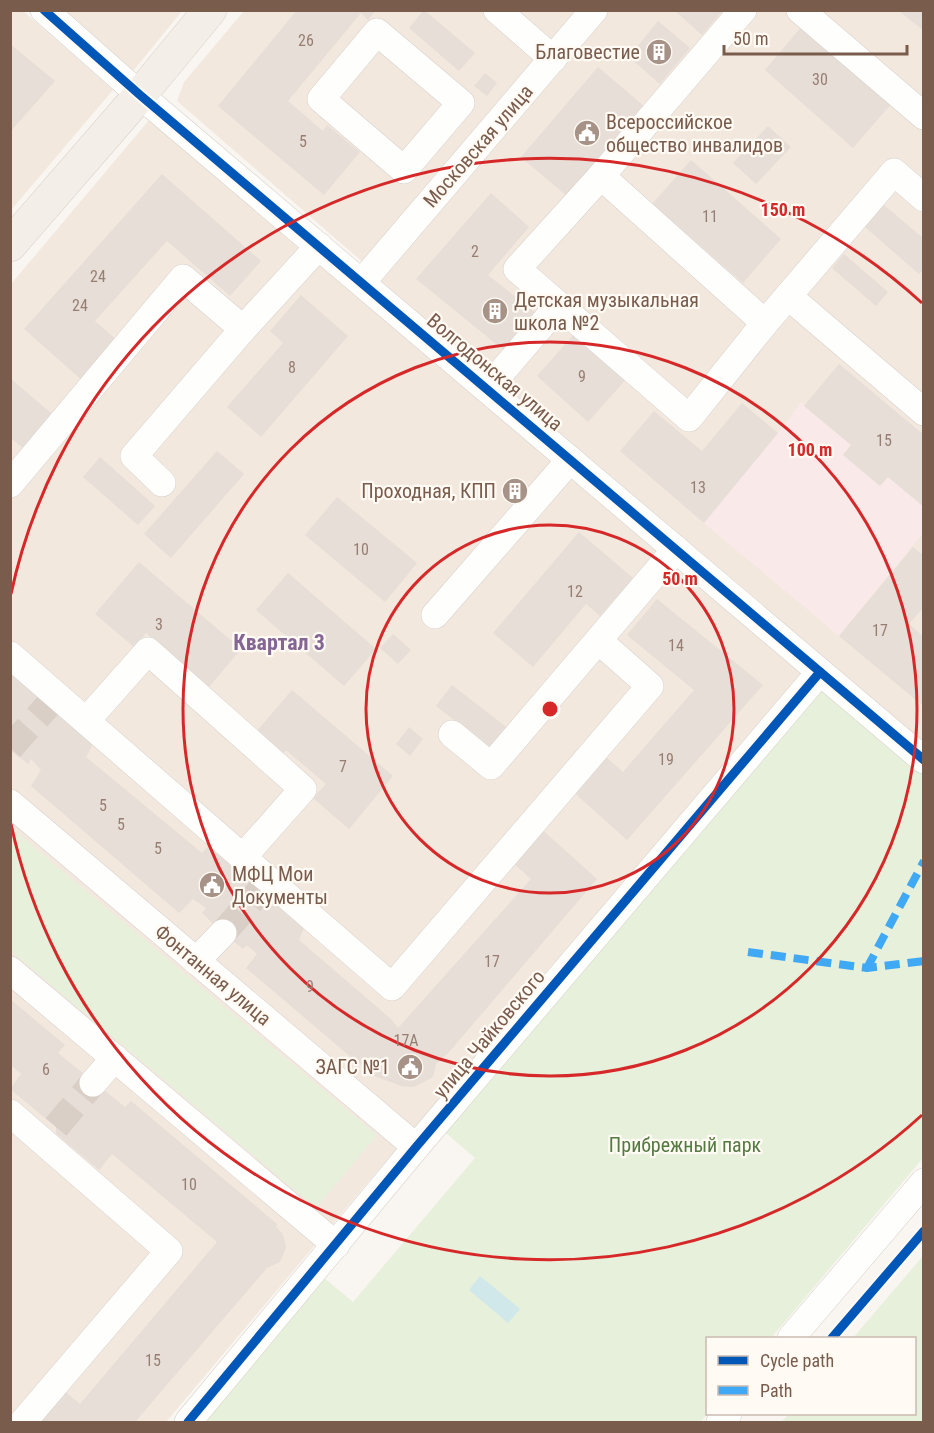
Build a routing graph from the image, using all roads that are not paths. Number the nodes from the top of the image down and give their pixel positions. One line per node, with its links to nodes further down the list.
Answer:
1 (44, 10): 8 (street, Волгодонская улица)
2 (210, 10): 8 (main road)
3 (497, 10): 7 (street)
4 (594, 10): 7 (street, Московская улица)
5 (743, 10): 12 (street)
6 (800, 10): 9 (street)
7 (553, 58): 11 (street, Московская улица)
8 (140, 94): 14 (main road); 15 (street, Волгодонская улица)
9 (924, 116)
10 (428, 142): 10 (street); 11 (street)
11 (459, 168): 16 (street, Московская улица)
12 (601, 176): 18 (street); 19 (street)
13 (922, 192): 17 (street)
14 (10, 245)
15 (319, 246): 16 (street, Волгодонская улица); 20 (street)
16 (362, 282): 21 (street, Волгодонская улица)
17 (788, 296): 19 (street); 22 (street)
18 (559, 305): 19 (street); 21 (street)
19 (765, 322)
20 (243, 329): 24 (street); 25 (street)
21 (487, 389): 23 (street, Волгодонская улица)
22 (924, 412)
23 (570, 460): 26 (street, Волгодонская улица); 27 (street)
24 (162, 483)
25 (10, 484)
26 (675, 549): 28 (street); 30 (street, Волгодонская улица)
27 (435, 615)
28 (598, 640): 32 (street); 35 (street)
29 (10, 655): 31 (street)
30 (820, 672): 33 (street, Волгодонская улица); 42 (street, улица Чайковского)
31 (86, 721): 35 (street); 35 (street)
32 (453, 734)
33 (924, 760)
34 (10, 803): 37 (street, Фонтанная улица)
35 (243, 857)
36 (223, 933): 37 (street)
37 (196, 960): 42 (street, Фонтанная улица)
38 (10, 970): 39 (street)
39 (116, 1058): 40 (street); 44 (street)
40 (93, 1083)
41 (12, 1119): 46 (street)
42 (416, 1147): 44 (street, улица Чайковского)
43 (924, 1182): 45 (street)
44 (336, 1245): 47 (street, улица Чайковского)
45 (792, 1337)
46 (23, 1422)
47 (188, 1422)

